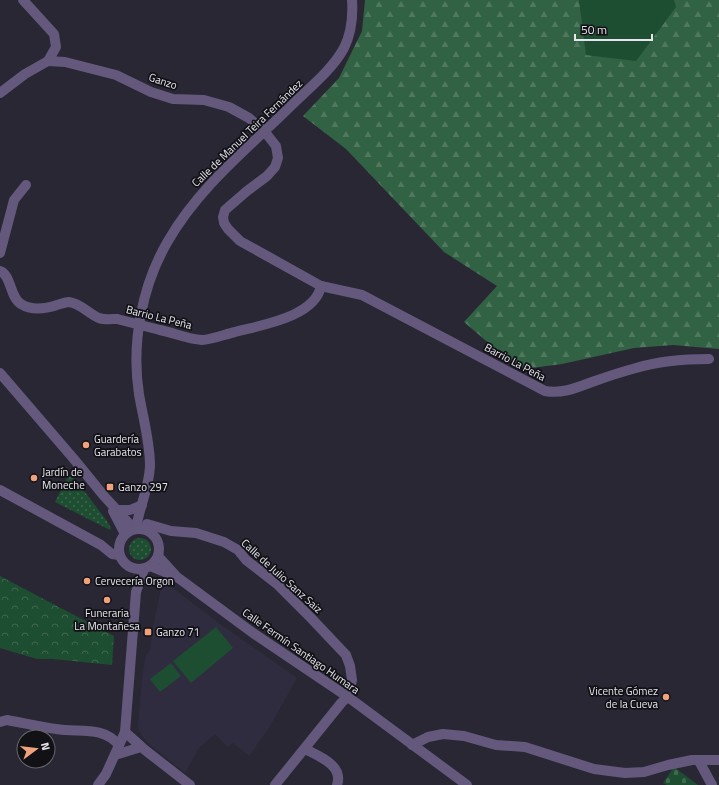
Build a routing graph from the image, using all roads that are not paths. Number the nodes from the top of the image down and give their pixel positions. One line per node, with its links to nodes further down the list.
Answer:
1 (23, 0): 3 (street)
2 (352, 0): 5 (street, Calle de Manuel Teira Fernández)
3 (48, 61): 4 (street); 5 (street, Ganzo)
4 (0, 93)
5 (266, 132): 9 (street, Barrio La Peña); 13 (street, Calle de Manuel Teira Fernández)
6 (26, 185): 7 (street)
7 (0, 253)
8 (0, 271): 9 (street, Barrio La Peña, bridge)
9 (320, 286): 10 (street, Barrio La Peña)
10 (709, 359)
11 (0, 373): 14 (street)
12 (0, 490): 21 (street)
13 (146, 495): 15 (street, Calle de Manuel Teira Fernández); 17 (street, Calle de Manuel Teira Fernández)
14 (104, 496): 16 (street); 19 (street)
15 (142, 506): 16 (street); 18 (street, Calle de Manuel Teira Fernández)
16 (118, 510): 18 (street)
17 (148, 527): 18 (street); 23 (street); 28 (street, Calle de Julio Sanz Saiz)
18 (135, 529): 19 (street)
19 (125, 534): 20 (street)
20 (119, 544): 21 (street); 22 (street)
21 (101, 545): 22 (street)
22 (119, 555): 25 (street)
23 (158, 556): 24 (street); 26 (street, Calle Fermín Santiago Humara)
24 (147, 567): 25 (street); 26 (street, Calle Fermín Santiago Humara); 27 (street)
25 (132, 568): 27 (street)
26 (177, 577): 28 (street, Calle Fermín Santiago Humara)
27 (137, 588): 30 (street)
28 (348, 697): 32 (street, Calle Fermín Santiago Humara); 34 (street)
29 (0, 722): 31 (street)
30 (125, 732): 31 (street); 33 (street)
31 (119, 745): 35 (street)
32 (412, 745): 36 (street); 38 (street, Calle Fermín Santiago Humara)
33 (141, 747): 35 (street); 40 (street)
34 (305, 749): 41 (street); 42 (street)
35 (115, 755): 39 (street)
36 (699, 760): 37 (street); 43 (street)
37 (719, 760)
38 (465, 784)
39 (98, 785)
40 (190, 785)
41 (275, 785)
42 (337, 785)
43 (712, 785)

